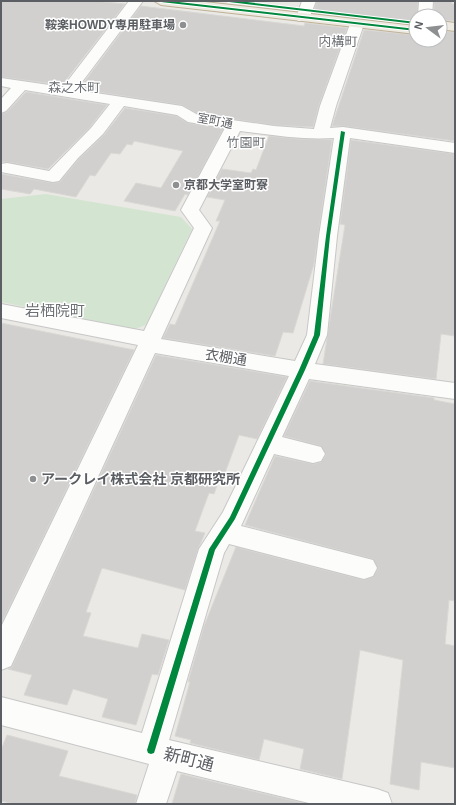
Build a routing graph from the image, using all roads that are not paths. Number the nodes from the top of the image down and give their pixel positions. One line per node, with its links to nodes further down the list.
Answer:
1 (136, 1): 10 (street)
2 (162, 1): 4 (highway)
3 (229, 1): 4 (highway)
4 (306, 10): 5 (highway); 6 (highway)
5 (408, 22)
6 (357, 24): 7 (highway); 15 (street)
7 (408, 29)
8 (1, 82): 9 (street, 室町通)
9 (21, 86): 10 (street, 室町通); 12 (street)
10 (66, 93): 11 (street, 室町通)
11 (120, 101): 13 (street, 室町通); 17 (street)
12 (1, 108)
13 (234, 125): 15 (street, 室町通); 19 (street)
14 (343, 132): 15 (street, 室町通); 16 (street, 室町通); 20 (street)
15 (321, 134)
16 (455, 148)
17 (3, 170)
18 (1, 311): 19 (street, 衣棚通)
19 (149, 343): 20 (street, 衣棚通); 26 (street)
20 (302, 370): 21 (street, 衣棚通); 22 (street)
21 (455, 391)
22 (268, 443): 23 (street); 24 (street)
23 (312, 454)
24 (223, 532): 25 (street); 28 (street)
25 (364, 568)
26 (1, 657)
27 (1, 712): 28 (street, 新町通)
28 (159, 752): 29 (street); 30 (street, 新町通)
29 (151, 804)
30 (377, 804)

